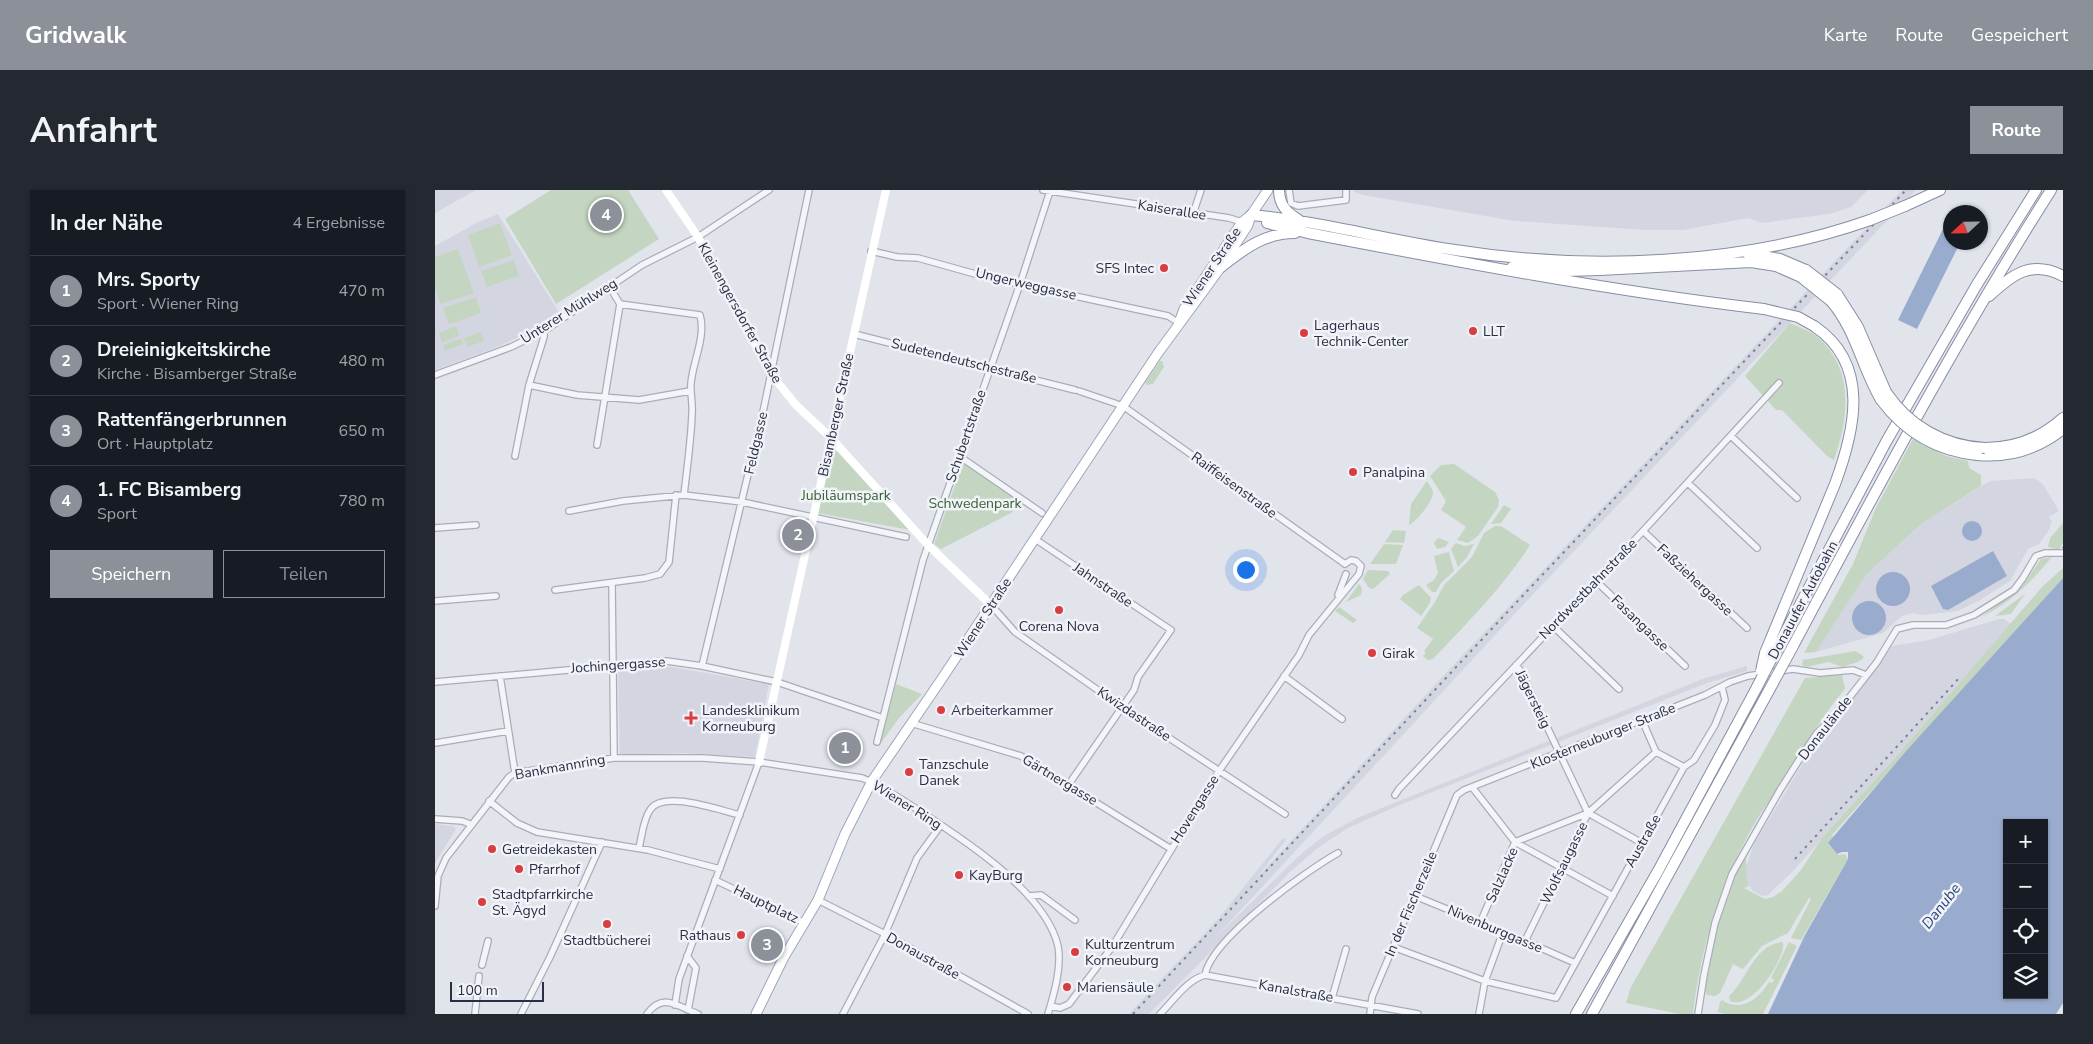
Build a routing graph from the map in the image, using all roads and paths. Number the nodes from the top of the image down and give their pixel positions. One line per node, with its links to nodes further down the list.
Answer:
1 (666, 190): 20 (street, Kleinengersdorfer Straße)
2 (769, 190): 20 (street)
3 (809, 190): 35 (street, Feldgasse)
4 (886, 190): 21 (street, Bisamberger Straße)
5 (1201, 190): 15 (street)
6 (1268, 190): 16 (main road, Wiener Straße)
7 (1279, 190): 18 (highway)
8 (1289, 190): 9 (street)
9 (1346, 190)
10 (1940, 190): 22 (highway, bridge)
11 (2036, 190): 88 (highway, Donauufer Autobahn, bridge)
12 (2051, 190): 29 (highway, Donauufer Autobahn)
13 (1046, 191): 14 (street, Kaiserallee); 27 (street, Schubertstraße)
14 (1085, 193): 15 (street, Kaiserallee)
15 (1193, 214): 17 (street, Kaiserallee)
16 (1251, 215): 17 (main road, Wiener Straße); 18 (highway); 19 (highway); 25 (main road, Wiener Straße)
17 (1239, 221): 31 (main road, Wiener Straße)
18 (1303, 222): 23 (highway)
19 (1308, 233): 24 (highway); 25 (highway)
20 (698, 237): 28 (street, Unterer Mühlweg); 35 (street, Kleinengersdorfer Straße)
21 (871, 251): 27 (street, Ungerweggasse); 33 (street, Bisamberger Straße)
22 (1742, 257): 23 (highway); 40 (highway, bridge)
23 (1701, 260): 24 (highway)
24 (1483, 266): 88 (highway, bridge)
25 (1221, 267): 31 (main road, Wiener Straße)
26 (2063, 276): 29 (highway)
27 (1020, 284): 31 (street, Ungerweggasse); 34 (street, Schubertstraße)
28 (609, 286): 30 (street); 32 (street, Unterer Mühlweg)
29 (1982, 301): 164 (highway, Donauufer Autobahn, bridge)
30 (620, 304): 39 (street); 41 (street)
31 (1179, 322): 42 (main road, Wiener Straße)
32 (543, 331): 36 (street, Unterer Mühlweg); 38 (street)
33 (853, 334): 34 (street, Sudetendeutschestraße); 46 (street, Bisamberger Straße)
34 (990, 368): 42 (street, Sudetendeutschestraße); 49 (street, Schubertstraße)
35 (771, 374): 46 (street, Kleinengersdorfer Straße); 54 (street, Feldgasse)
36 (435, 375)
37 (1779, 383): 45 (street, Nordwestbahnstraße)
38 (529, 385): 41 (street); 48 (street)
39 (691, 391): 41 (street); 52 (street)
40 (1883, 396): 43 (highway, bridge); 44 (highway, bridge)
41 (605, 398): 47 (street)
42 (1123, 406): 62 (main road, Wiener Straße); 66 (street, Raiffeisenstraße)
43 (2063, 418)
44 (2063, 429)
45 (1731, 436): 50 (street, Nordwestbahnstraße); 53 (street)
46 (831, 438): 57 (street, Bisamberger Straße); 63 (street, Kleinengersdorfer Straße)
47 (597, 444)
48 (515, 456)
49 (959, 456): 56 (street); 63 (street, Schubertstraße)
50 (1688, 483): 60 (street, Nordwestbahnstraße); 64 (street)
51 (676, 495): 52 (street); 55 (street); 70 (street)
52 (684, 495): 54 (street)
53 (1797, 498)
54 (742, 502): 57 (street); 80 (street, Feldgasse)
55 (569, 511)
56 (1042, 513)
57 (814, 516): 61 (street); 86 (street, Bisamberger Straße)
58 (476, 525): 59 (street)
59 (435, 528)
60 (1643, 531): 69 (street, Nordwestbahnstraße); 77 (street, Faßziehergasse)
61 (906, 537)
62 (1035, 539): 75 (main road, Wiener Straße); 90 (street, Jahnstraße)
63 (929, 545): 75 (street, Kleinengersdorfer Straße); 91 (street, Schubertstraße)
64 (1757, 548)
65 (2063, 553): 82 (street, Donaulände)
66 (1345, 564): 67 (street); 68 (street, Hovengasse)
67 (1346, 574): 68 (street); 73 (street, Hovengasse)
68 (1356, 576): 73 (street, Hovengasse)
69 (1596, 580): 76 (street, Nordwestbahnstraße); 81 (street, Fasangasse)
70 (612, 583): 71 (street); 78 (street)
71 (555, 590)
72 (496, 596): 74 (street)
73 (1335, 600): 84 (street, Hovengasse)
74 (435, 601)
75 (991, 605): 90 (street, Kwizdastraße); 94 (main road, Wiener Straße)
76 (1553, 626): 79 (street, Nordwestbahnstraße); 89 (street)
77 (1747, 628)
78 (612, 665): 80 (street, Jochingergasse); 83 (street, Jochingergasse); 100 (street)
79 (1515, 665): 99 (street, Jägersteig); 108 (street, Nordwestbahnstraße)
80 (702, 666): 86 (street, Jochingergasse)
81 (1685, 666)
82 (1867, 675): 87 (street, Klosterneuburger Straße); 165 (street, Donaulände)
83 (499, 676): 85 (street, Jochingergasse); 95 (street)
84 (1284, 676): 92 (street); 103 (street, Hovengasse)
85 (435, 682)
86 (777, 682): 91 (street, Jochingergasse); 101 (street, Bisamberger Straße)
87 (1722, 687): 93 (street, Klosterneuburger Straße); 102 (street, Austraße)
88 (1757, 687): 163 (highway, Donauufer Autobahn)
89 (1619, 689)
90 (1122, 707): 103 (street, Kwizdastraße); 106 (street)
91 (883, 718): 96 (street, Schubertstraße)
92 (1342, 719)
93 (1643, 720): 98 (street); 99 (street, Klosterneuburger Straße)
94 (911, 723): 105 (main road, Wiener Straße); 106 (street, Gärtnergasse)
95 (508, 731): 97 (street); 104 (street)
96 (877, 742)
97 (435, 743)
98 (1656, 752): 102 (street); 111 (street, Wolfsaugasse)
99 (1559, 754): 107 (street, Klosterneuburger Straße); 111 (street, Jägersteig)
100 (614, 758): 101 (street, Wiener Ring); 104 (street, Bankmannring)
101 (759, 762): 105 (street, Wiener Ring); 113 (street, Bisamberger Straße)
102 (1684, 767): 119 (street, Austraße)
103 (1219, 771): 112 (street, Kwizdastraße); 121 (street, Hovengasse)
104 (515, 773): 110 (street, Bankmannring)
105 (871, 781): 116 (street, Wiener Ring); 129 (main road, Wiener Straße)
106 (1069, 784): 121 (street, Gärtnergasse)
107 (1472, 787): 109 (street, Klosterneuburger Straße); 118 (street)
108 (1395, 795)
109 (1457, 795): 127 (street, In der Fischerzeile)
110 (489, 802): 115 (street, Bankmannring); 117 (street)
111 (1588, 813): 118 (street, Salzlacke); 119 (street); 123 (street, Wolfsaugasse)
112 (1285, 814)
113 (740, 815): 120 (street); 124 (street, Bisamberger Straße)
114 (435, 819): 115 (street)
115 (470, 824): 130 (street, Bankmannring)
116 (941, 825): 126 (street, Wiener Ring); 135 (street)
117 (603, 842): 120 (street); 152 (street)
118 (1515, 842): 123 (street); 133 (street, Salzlacke)
119 (1642, 843): 128 (street, Austraße)
120 (639, 848): 124 (street)
121 (1171, 849): 149 (street, Hovengasse)
122 (1339, 853): 143 (street)
123 (1561, 867): 128 (street); 137 (street, Wolfsaugasse)
124 (720, 869): 125 (street, Hauptplatz)
125 (715, 880): 132 (street, Hauptplatz); 140 (street, Hauptplatz)
126 (1029, 896): 131 (street); 149 (street, Wiener Ring)
127 (1415, 896): 133 (street, Nivenburggasse); 138 (street, In der Fischerzeile)
128 (1613, 896): 141 (street, Austraße)
129 (818, 900): 132 (main road, Wiener Straße); 135 (street, Donaustraße)
130 (435, 906)
131 (1075, 920)
132 (805, 923): 155 (main road, Hauptplatz)
133 (1480, 923): 134 (street, Nivenburggasse)
134 (1503, 932): 137 (street, Nivenburggasse); 145 (street)
135 (885, 934): 156 (street); 157 (street, Donaustraße)
136 (488, 941): 142 (street)
137 (1525, 941): 141 (street, Nivenburggasse)
138 (1393, 947): 145 (street); 148 (street, In der Fischerzeile)
139 (1346, 949): 146 (street)
140 (687, 956): 147 (street, Hauptplatz); 150 (street)
141 (1575, 964): 145 (street, Austraße)
142 (482, 966)
143 (1205, 975): 146 (street, Kanalstraße); 159 (street)
144 (479, 976): 151 (street)
145 (1485, 982): 162 (street)
146 (1332, 998): 148 (street, Kanalstraße)
147 (673, 1004): 150 (street); 153 (street)
148 (1370, 1005): 160 (street, In der Fischerzeile); 161 (street, Kanalstraße)
149 (1051, 1006): 158 (street, Wiener Ring)
150 (688, 1010): 154 (street)
151 (475, 1014)
152 (521, 1014)
153 (647, 1014)
154 (698, 1014)
155 (756, 1014)
156 (843, 1014)
157 (1028, 1014)
158 (1048, 1014)
159 (1161, 1014)
160 (1369, 1014)
161 (1418, 1014)
162 (1479, 1014)
163 (1576, 1014)
164 (1592, 1014)
165 (1699, 1014)

